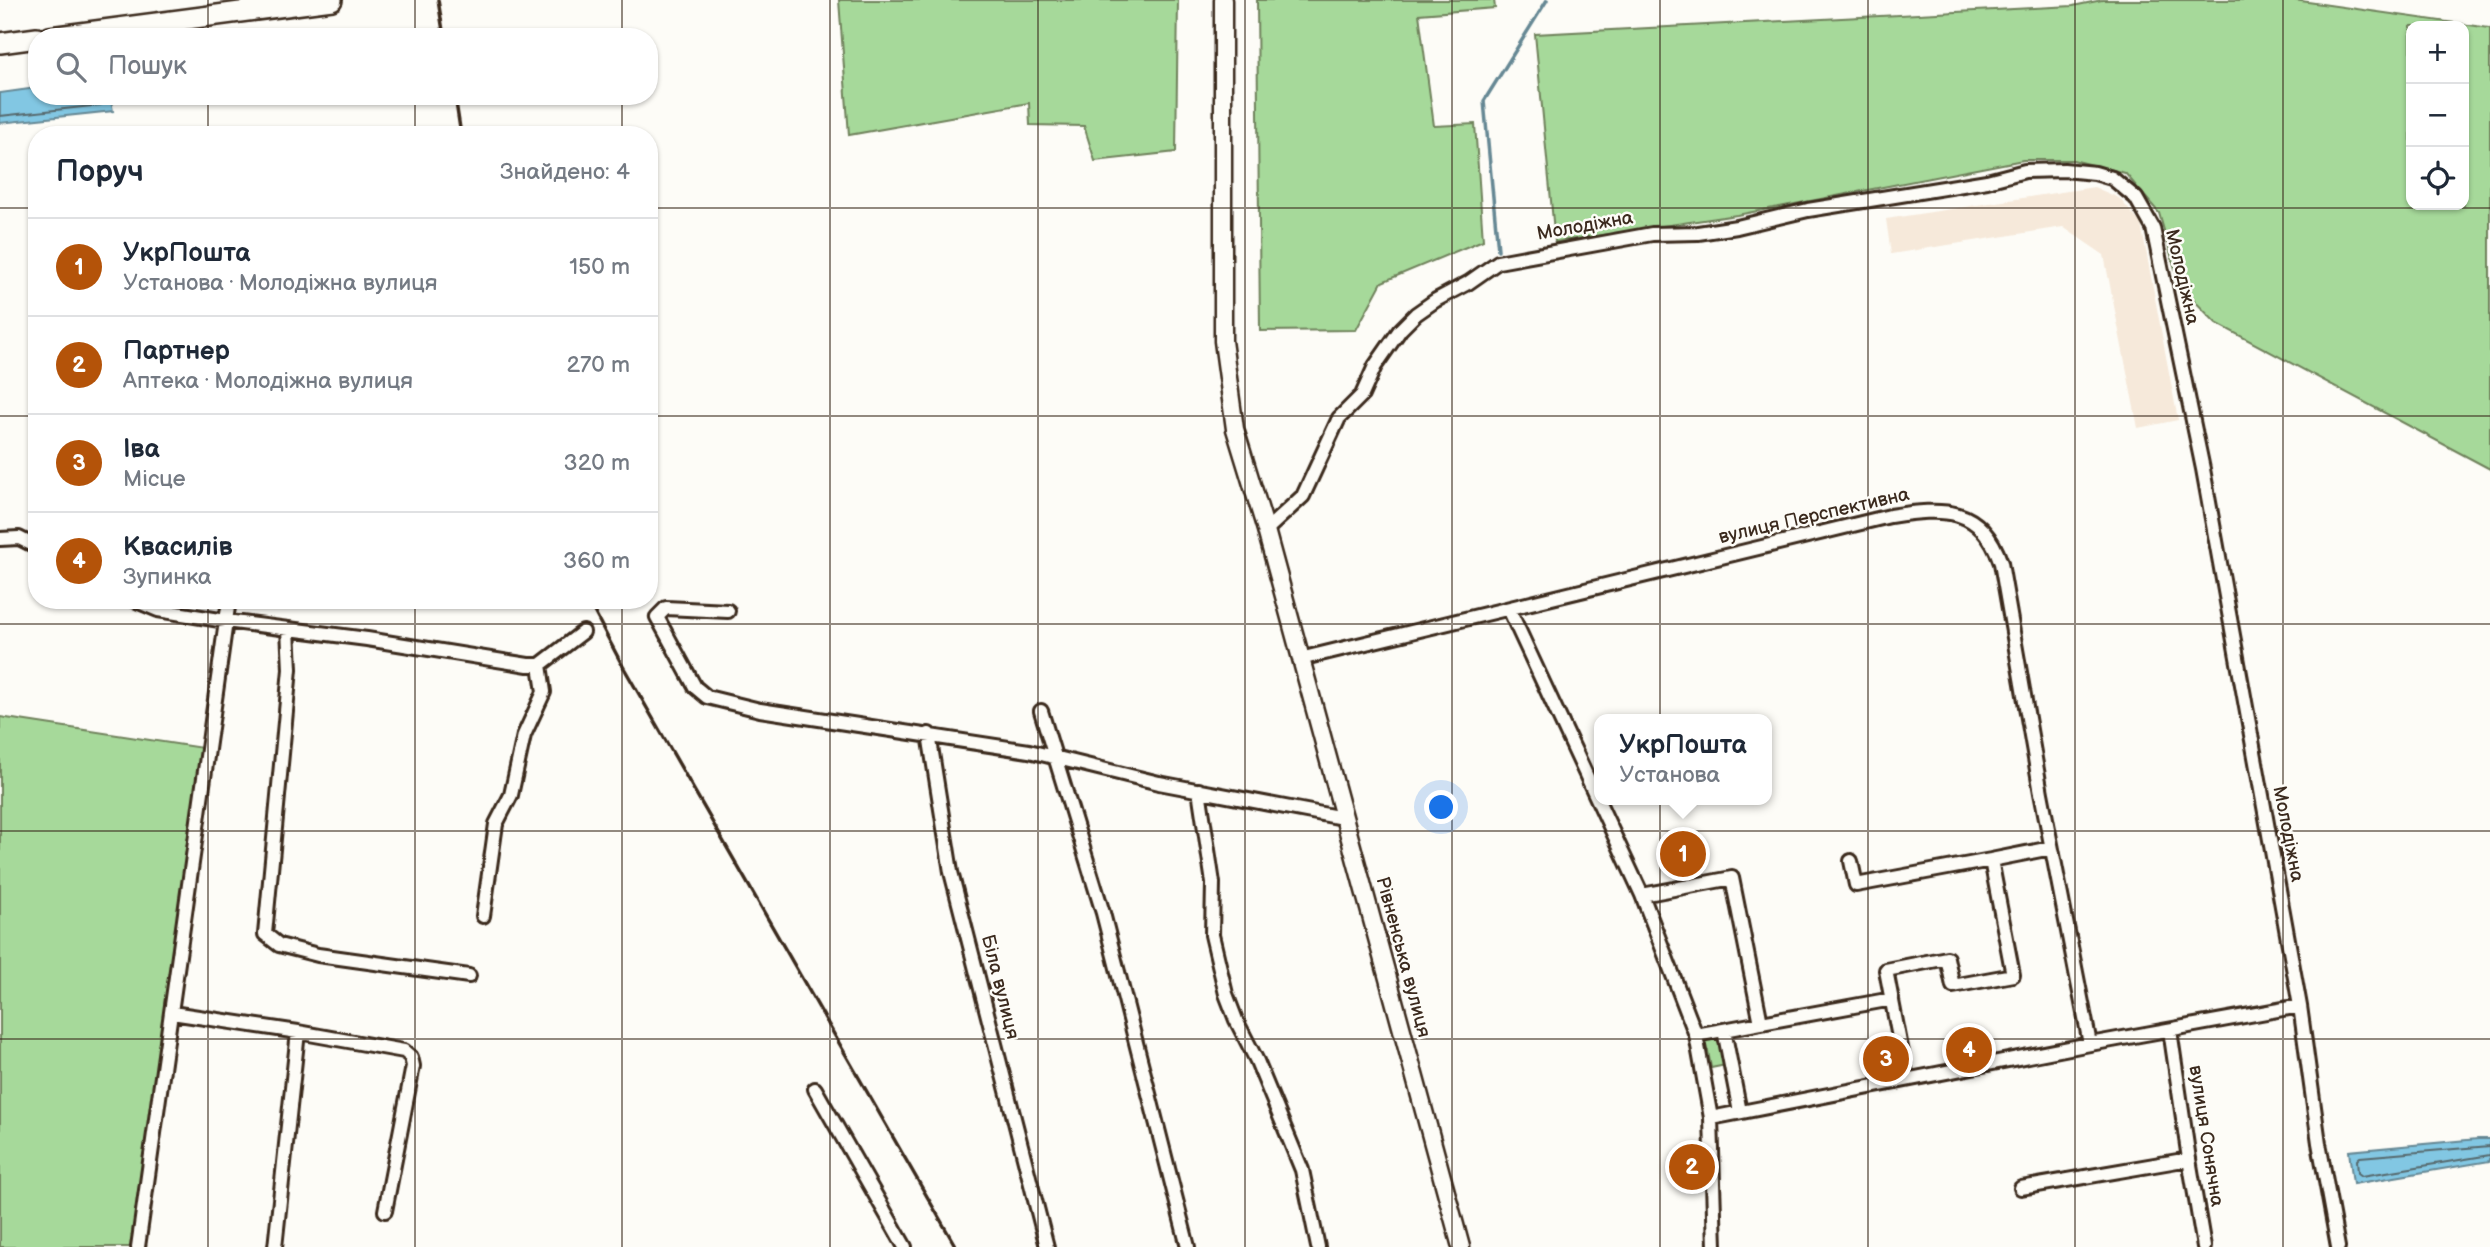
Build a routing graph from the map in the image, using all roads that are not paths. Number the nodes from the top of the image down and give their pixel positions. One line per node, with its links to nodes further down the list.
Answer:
1 (332, 0): 3 (highway)
2 (1223, 0): 6 (main road, Рівненська вулиця)
3 (119, 28)
4 (28, 39): 5 (highway)
5 (0, 43)
6 (1266, 530): 16 (main road, Рівненська вулиця); 32 (street, Молодіжна)
7 (0, 539): 8 (street)
8 (28, 542)
9 (156, 609): 13 (street)
10 (228, 609): 13 (street)
11 (1509, 609): 16 (street, вулиця Перспективна); 22 (street); 25 (street, вулиця Перспективна)
12 (728, 611): 19 (street)
13 (226, 621): 14 (street); 33 (street)
14 (288, 629): 17 (street); 30 (street)
15 (583, 632): 17 (street)
16 (1300, 659): 24 (main road, Рівненська вулиця)
17 (540, 665): 29 (street)
18 (1041, 711): 20 (street)
19 (929, 734): 20 (street); 50 (street, Біла вулиця)
20 (1055, 757): 21 (street); 51 (street)
21 (1199, 790): 24 (street); 52 (street)
22 (1594, 792)
23 (1600, 805): 28 (street)
24 (1343, 818): 53 (main road, Рівненська вулиця)
25 (2051, 848): 26 (street); 39 (street, вулиця Перспективна)
26 (1991, 860): 27 (street); 31 (street)
27 (1851, 861)
28 (1642, 895): 34 (street); 38 (street)
29 (483, 916)
30 (469, 976)
31 (1892, 999): 34 (street); 40 (street)
32 (2300, 1006): 36 (street); 56 (street, Молодіжна)
33 (172, 1013): 37 (street); 47 (street)
34 (1760, 1023): 35 (street)
35 (1724, 1030): 38 (street); 42 (street)
36 (2170, 1030): 39 (street); 44 (street, вулиця Сонячна)
37 (298, 1032): 46 (street); 48 (street)
38 (1696, 1035): 43 (street)
39 (2090, 1044): 40 (street)
40 (1908, 1079): 42 (street)
41 (815, 1089): 49 (street)
42 (1740, 1112): 43 (street)
43 (1711, 1118): 54 (street)
44 (2189, 1159): 45 (street); 55 (street, вулиця Сонячна)
45 (2021, 1188)
46 (385, 1210)
47 (138, 1247)
48 (275, 1247)
49 (905, 1247)
50 (1046, 1247)
51 (1188, 1247)
52 (1318, 1247)
53 (1461, 1247)
54 (1715, 1247)
55 (2204, 1247)
56 (2338, 1247)

